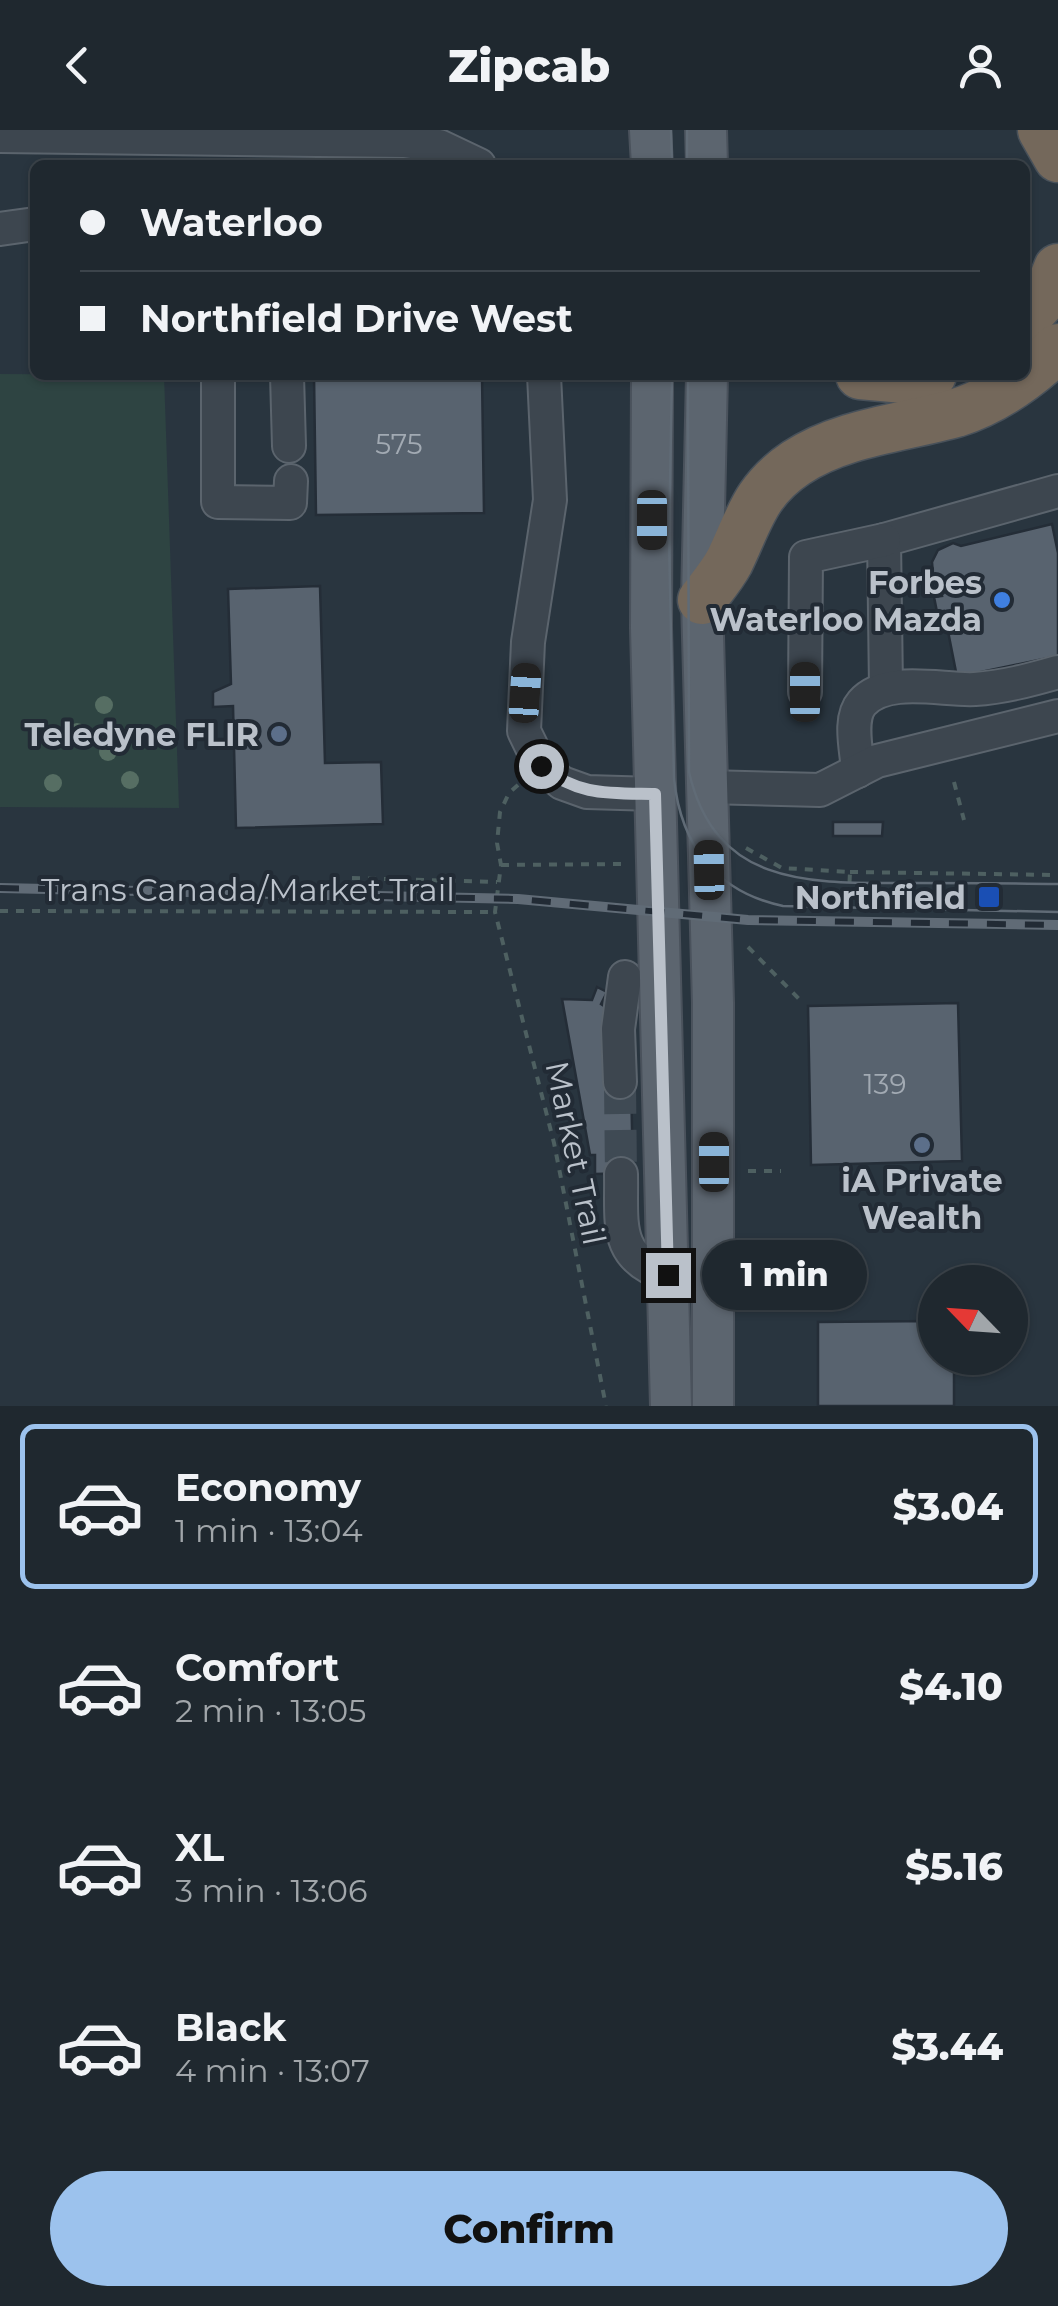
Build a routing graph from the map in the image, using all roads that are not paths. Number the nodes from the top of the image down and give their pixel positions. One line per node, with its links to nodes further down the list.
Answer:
1 (650, 130): 8 (main road)
2 (706, 130): 9 (main road)
3 (1042, 130): 6 (highway)
4 (0, 136): 5 (street)
5 (216, 151): 7 (street)
6 (1058, 158)
7 (468, 160)
8 (652, 160)
9 (707, 160)
10 (30, 225): 11 (street)
11 (0, 229)
12 (1058, 268): 13 (highway)
13 (1030, 313)
14 (1058, 348): 15 (highway)
15 (1030, 372)
16 (218, 380): 23 (street)
17 (287, 380): 22 (street)
18 (544, 380): 33 (street)
19 (652, 380): 33 (main road)
20 (706, 380): 26 (main road)
21 (1015, 380): 26 (highway)
22 (289, 446)
23 (291, 481)
24 (1058, 490): 25 (street)
25 (884, 540): 28 (street); 29 (street)
26 (702, 600): 32 (main road)
27 (1058, 672): 28 (street)
28 (886, 688): 31 (street)
29 (805, 692)
30 (1058, 716): 31 (street)
31 (858, 770): 32 (street)
32 (707, 787): 34 (main road)
33 (655, 794): 35 (main road)
34 (712, 975): 35 (main road); 38 (main road)
35 (643, 977): 36 (street); 39 (main road)
36 (620, 1082)
37 (621, 1174): 39 (street)
38 (714, 1246): 39 (main road); 41 (main road)
39 (668, 1275): 40 (main road)
40 (670, 1406)
41 (713, 1406)

